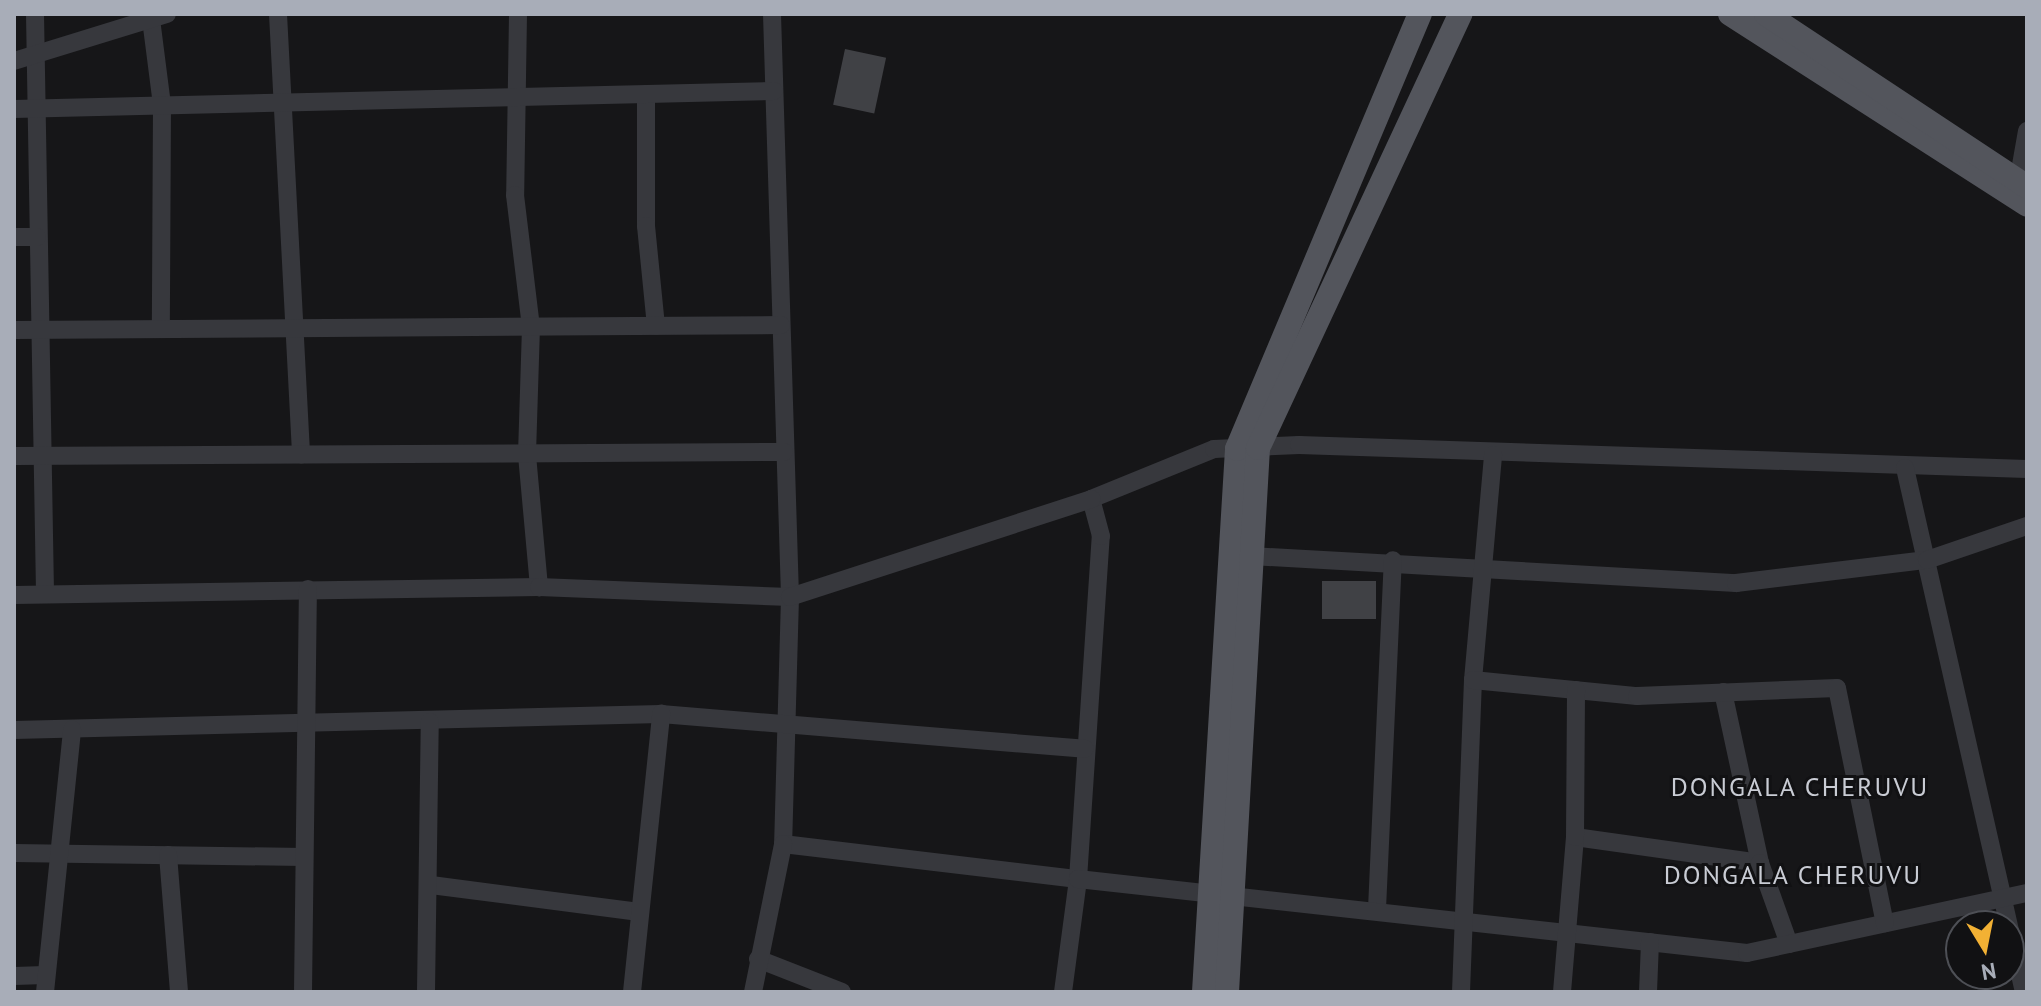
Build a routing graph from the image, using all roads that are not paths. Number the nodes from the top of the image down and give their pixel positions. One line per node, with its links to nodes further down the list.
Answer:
1 (35, 14): 10 (street)
2 (278, 14): 15 (street)
3 (518, 14): 14 (street)
4 (772, 14): 12 (street)
5 (1420, 14): 31 (main road)
6 (1460, 14): 31 (main road)
7 (1730, 14): 21 (main road)
8 (1766, 14): 20 (main road)
9 (159, 16): 10 (street); 16 (street)
10 (38, 53): 11 (street); 17 (street)
11 (14, 61)
12 (774, 91): 13 (street); 24 (street)
13 (646, 94): 14 (street); 25 (street)
14 (518, 97): 15 (street); 26 (street)
15 (285, 101): 16 (street); 27 (street)
16 (162, 105): 17 (street); 28 (street)
17 (35, 108): 18 (street); 23 (street)
18 (14, 109)
19 (2027, 131): 20 (street)
20 (2022, 184)
21 (2027, 205)
22 (14, 237): 23 (street)
23 (37, 237): 30 (street)
24 (781, 325): 25 (street); 32 (street)
25 (656, 326): 26 (street)
26 (531, 327): 27 (street); 33 (street)
27 (295, 328): 28 (street); 34 (street)
28 (161, 329): 30 (street)
29 (14, 330): 30 (street)
30 (36, 330): 37 (street)
31 (1247, 448): 35 (street); 40 (street); 42 (main road); 70 (main road)
32 (784, 452): 33 (street); 50 (street)
33 (528, 453): 34 (street); 46 (street)
34 (301, 454): 37 (street)
35 (1493, 455): 38 (street); 45 (street)
36 (14, 456): 37 (street)
37 (48, 456): 48 (street)
38 (1905, 468): 39 (street); 44 (street)
39 (2027, 469)
40 (1091, 499): 50 (street); 60 (street)
41 (2027, 526): 44 (street)
42 (1251, 556): 43 (street); 70 (main road)
43 (1393, 560): 45 (street); 73 (street)
44 (1927, 560): 45 (street); 72 (street)
45 (1484, 564): 51 (street)
46 (539, 587): 47 (street); 50 (street)
47 (308, 589): 48 (street); 57 (street)
48 (45, 594): 49 (street)
49 (14, 595)
50 (790, 597): 56 (street)
51 (1473, 680): 52 (street); 75 (street)
52 (1576, 690): 53 (street); 61 (street)
53 (1723, 692): 67 (street); 76 (street)
54 (661, 714): 55 (street); 56 (street); 74 (street)
55 (430, 722): 57 (street); 69 (street)
56 (787, 724): 60 (street); 62 (street)
57 (305, 725): 58 (street); 66 (street)
58 (72, 729): 59 (street); 64 (street)
59 (14, 730)
60 (1085, 749): 68 (street)
61 (1575, 837): 67 (street); 77 (street)
62 (783, 844): 68 (street); 80 (street)
63 (14, 853): 64 (street)
64 (60, 853): 65 (street); 82 (street)
65 (168, 855): 66 (street); 83 (street)
66 (304, 857): 84 (street)
67 (1760, 863): 79 (street)
68 (1078, 879): 70 (street); 89 (street)
69 (431, 885): 74 (street); 85 (street)
70 (1223, 891): 73 (street); 90 (main road); 91 (main road)
71 (2027, 893): 72 (street)
72 (2004, 898): 76 (street); 95 (street)
73 (1377, 909): 75 (street)
74 (639, 912): 86 (street)
75 (1467, 920): 77 (street); 92 (street)
76 (1885, 923): 79 (street)
77 (1565, 932): 78 (street); 93 (street)
78 (1650, 942): 79 (street); 94 (street)
79 (1789, 944)
80 (758, 959): 87 (street); 88 (street)
81 (14, 976): 82 (street)
82 (45, 984)
83 (179, 992)
84 (303, 992)
85 (426, 992)
86 (632, 992)
87 (753, 992)
88 (842, 992)
89 (1063, 992)
90 (1204, 992)
91 (1227, 992)
92 (1461, 992)
93 (1562, 992)
94 (1648, 992)
95 (2024, 992)

